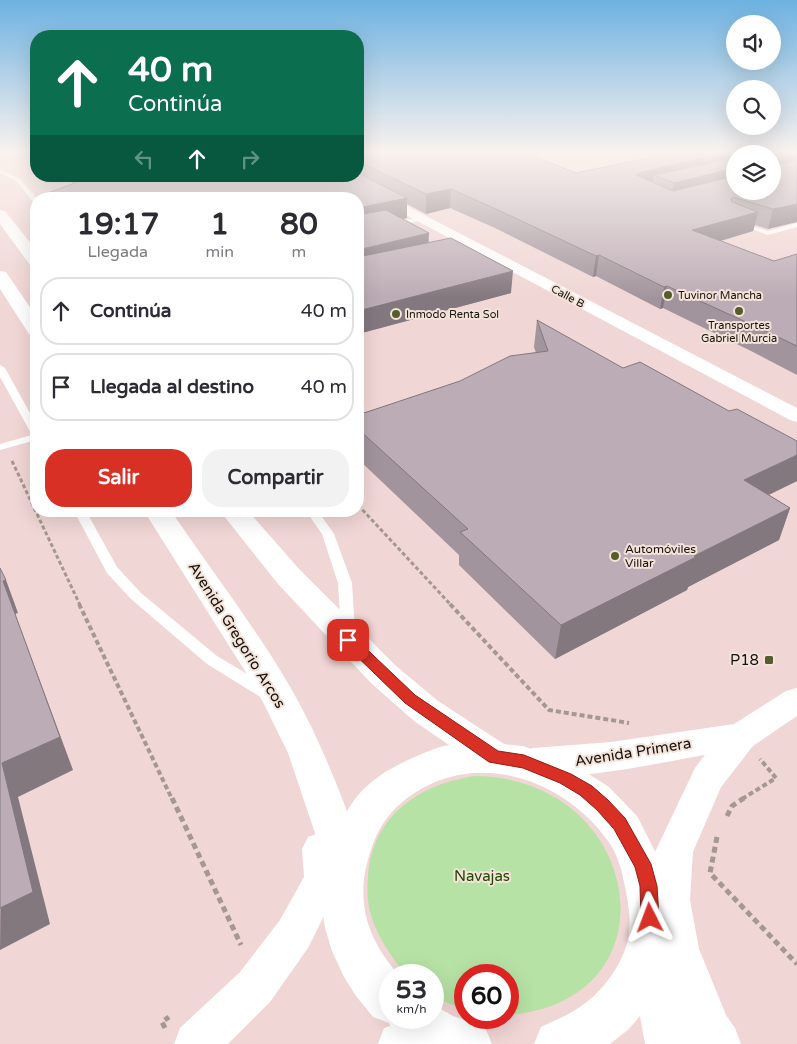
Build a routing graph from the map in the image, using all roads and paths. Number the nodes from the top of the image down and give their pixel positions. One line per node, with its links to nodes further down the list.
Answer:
1 (384, 200): 3 (street, Calle B)
2 (0, 214): 7 (main road)
3 (420, 219): 6 (lane); 11 (street, Calle B)
4 (730, 219): 5 (lane)
5 (797, 224)
6 (364, 231)
7 (30, 253)
8 (0, 276): 9 (main road)
9 (30, 321)
10 (0, 368): 12 (lane)
11 (797, 416)
12 (30, 422)
13 (30, 439): 14 (lane)
14 (2, 446): 15 (path)
15 (30, 505)
16 (36, 517): 32 (path)
17 (83, 517): 23 (lane)
18 (161, 517): 23 (main road, Avenida Gregorio Arcos)
19 (238, 517): 21 (main road)
20 (316, 517): 21 (lane)
21 (348, 640): 25 (main road)
22 (797, 700): 24 (street, Avenida Primera)
23 (280, 701): 26 (main road, Avenida Gregorio Arcos)
24 (741, 737): 25 (street, Avenida Primera); 27 (street, Avenida Primera)
25 (509, 759): 28 (main road); 29 (main road)
26 (317, 786): 28 (main road, Avenida Gregorio Arcos); 30 (street)
27 (674, 852): 29 (street); 37 (street, Avenida Primera)
28 (342, 885): 30 (street); 33 (main road, Avenida Gregorio Arcos)
29 (649, 886): 31 (main road)
30 (294, 934): 34 (street)
31 (651, 934): 35 (main road); 36 (main road)
32 (242, 948)
33 (379, 988)
34 (181, 1031)
35 (558, 1044)
36 (671, 1044)
37 (718, 1044)

